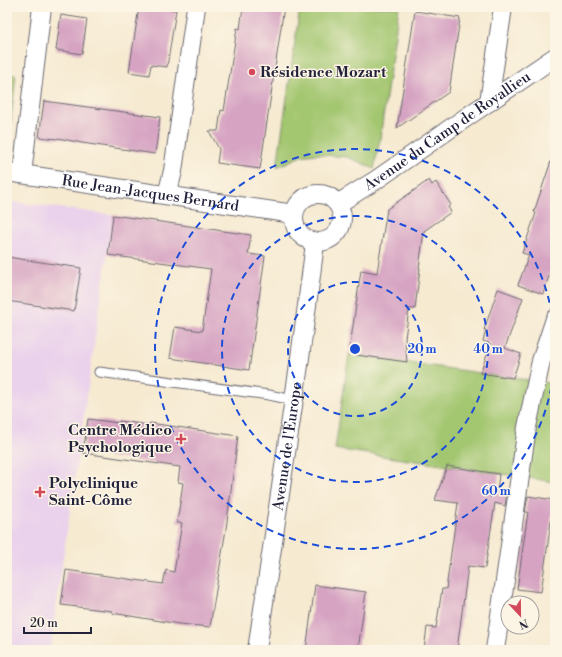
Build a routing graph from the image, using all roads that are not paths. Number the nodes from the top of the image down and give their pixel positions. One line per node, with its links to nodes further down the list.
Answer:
1 (42, 7): 6 (street)
2 (196, 7): 7 (street)
3 (503, 7): 5 (street)
4 (555, 57): 5 (street, Avenue du Camp de Royallieu)
5 (489, 102): 8 (street, Avenue du Camp de Royallieu)
6 (14, 173): 7 (street, Rue Jean-Jacques Bernard)
7 (167, 195): 9 (street, Rue Jean-Jacques Bernard)
8 (339, 203): 9 (street); 10 (street)
9 (294, 214): 10 (street)
10 (315, 242): 13 (street, Avenue de l'Europe)
11 (555, 319): 15 (street)
12 (99, 372): 13 (lane)
13 (293, 400): 14 (street, Avenue de l'Europe)
14 (257, 650)
15 (495, 650)

